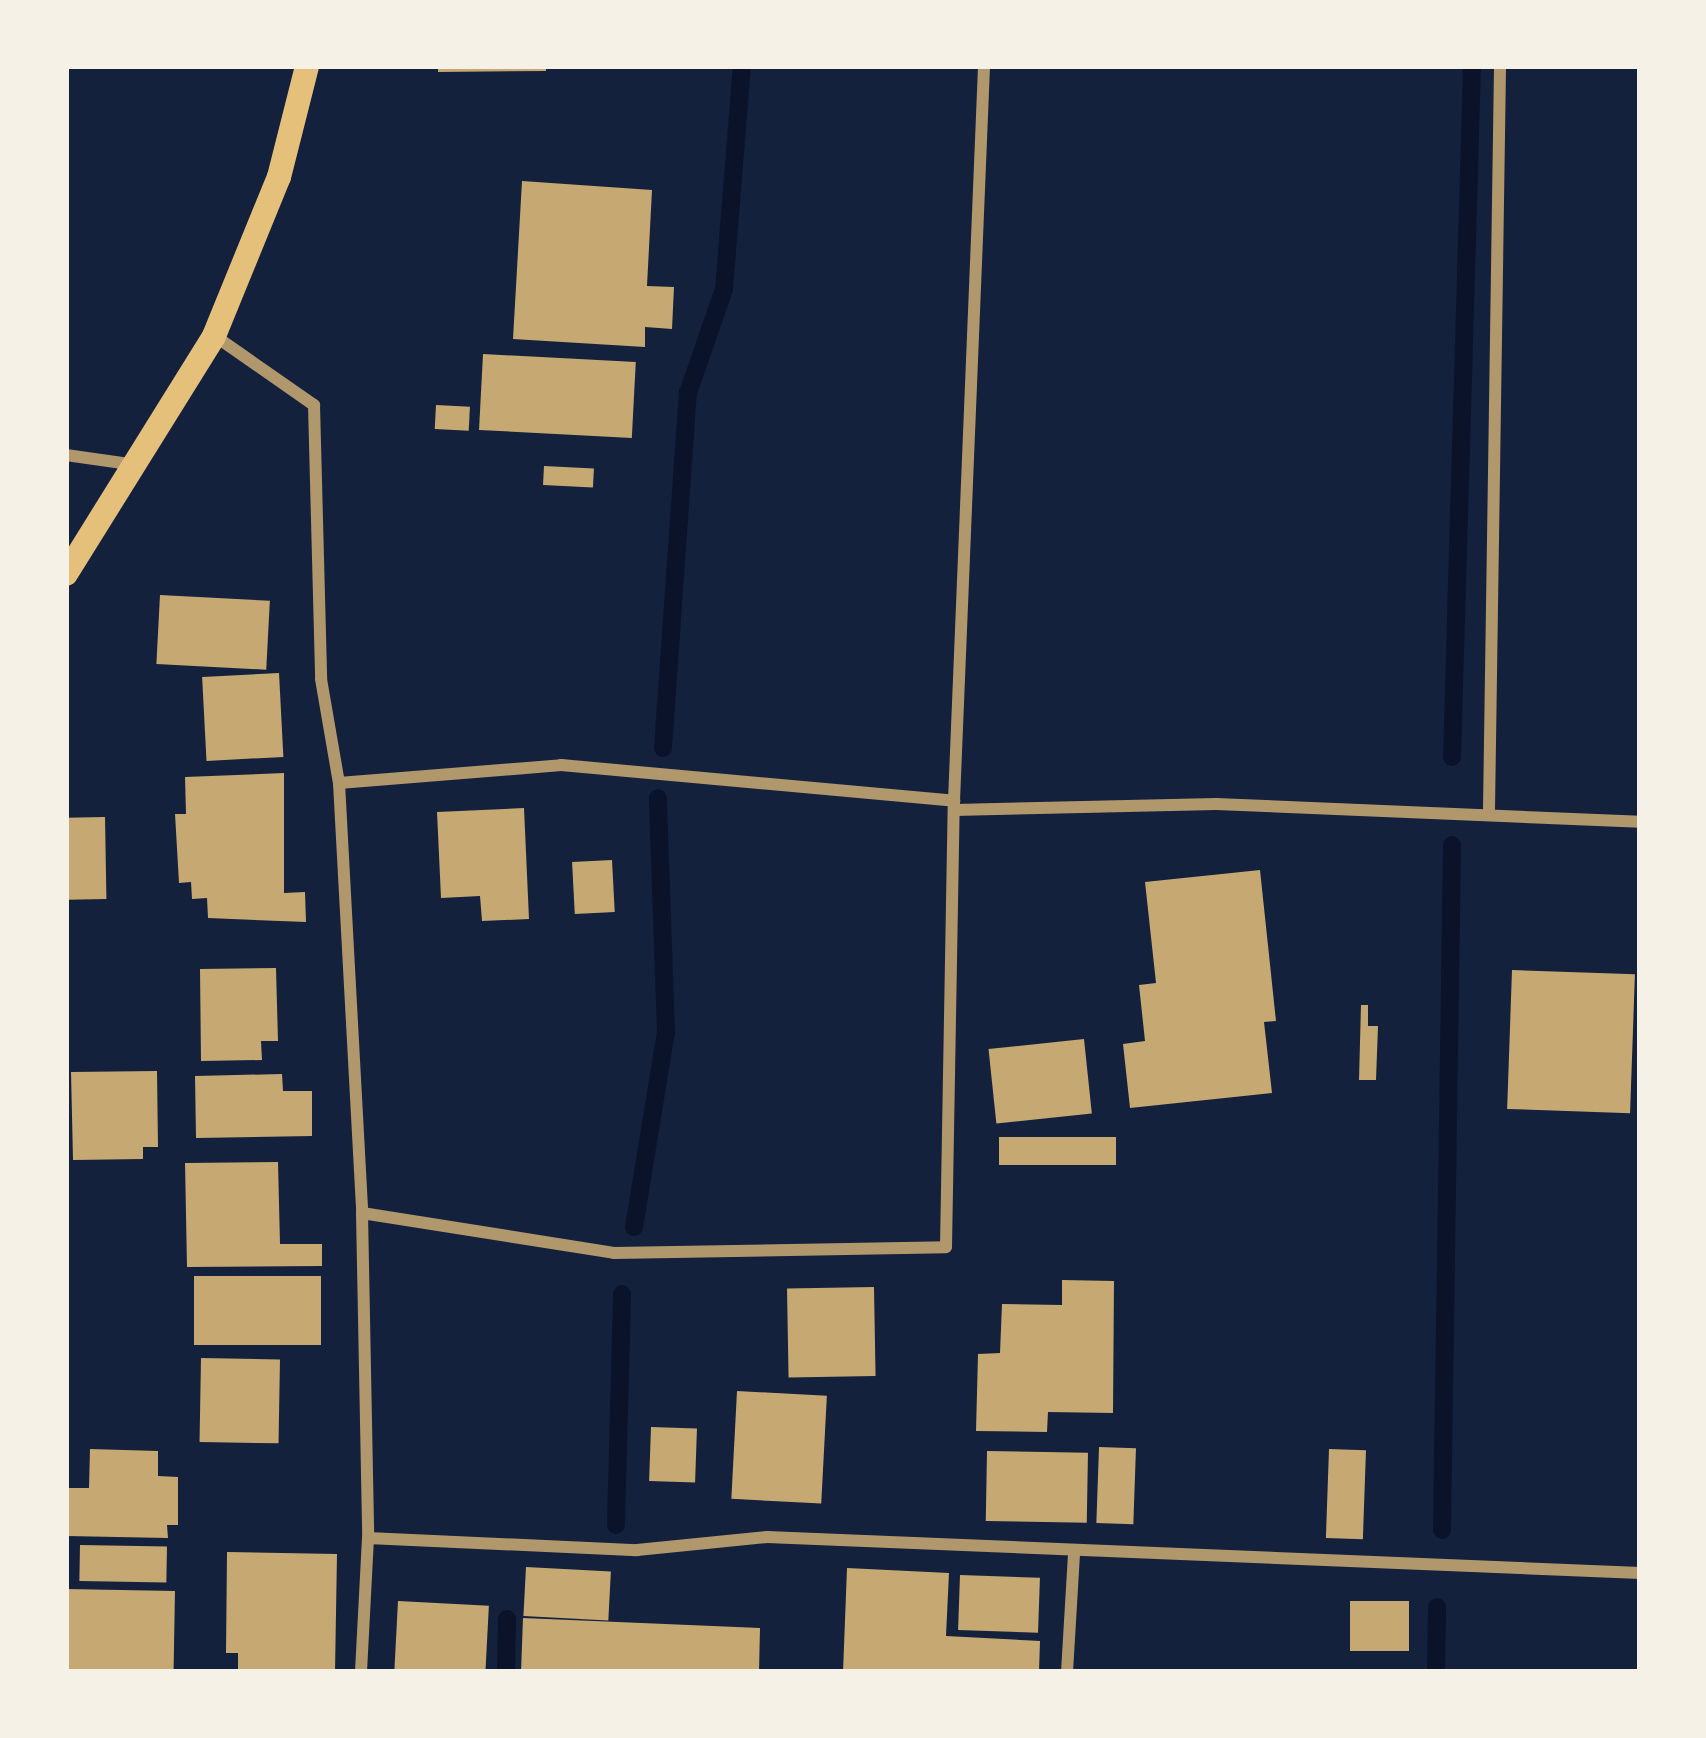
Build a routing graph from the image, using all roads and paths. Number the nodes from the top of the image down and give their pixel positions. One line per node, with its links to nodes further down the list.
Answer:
1 (307, 66): 4 (main road)
2 (984, 66): 9 (street)
3 (1500, 66): 10 (street)
4 (214, 336): 6 (main road); 8 (street)
5 (66, 455): 6 (street)
6 (137, 465): 7 (main road)
7 (66, 574)
8 (339, 783): 9 (street); 12 (street)
9 (954, 806): 10 (street); 12 (street)
10 (1489, 809): 11 (street)
11 (1640, 822)
12 (362, 1213): 13 (street)
13 (368, 1538): 14 (street); 16 (street)
14 (1074, 1554): 15 (street); 17 (street)
15 (1640, 1573)
16 (361, 1672)
17 (1067, 1672)

